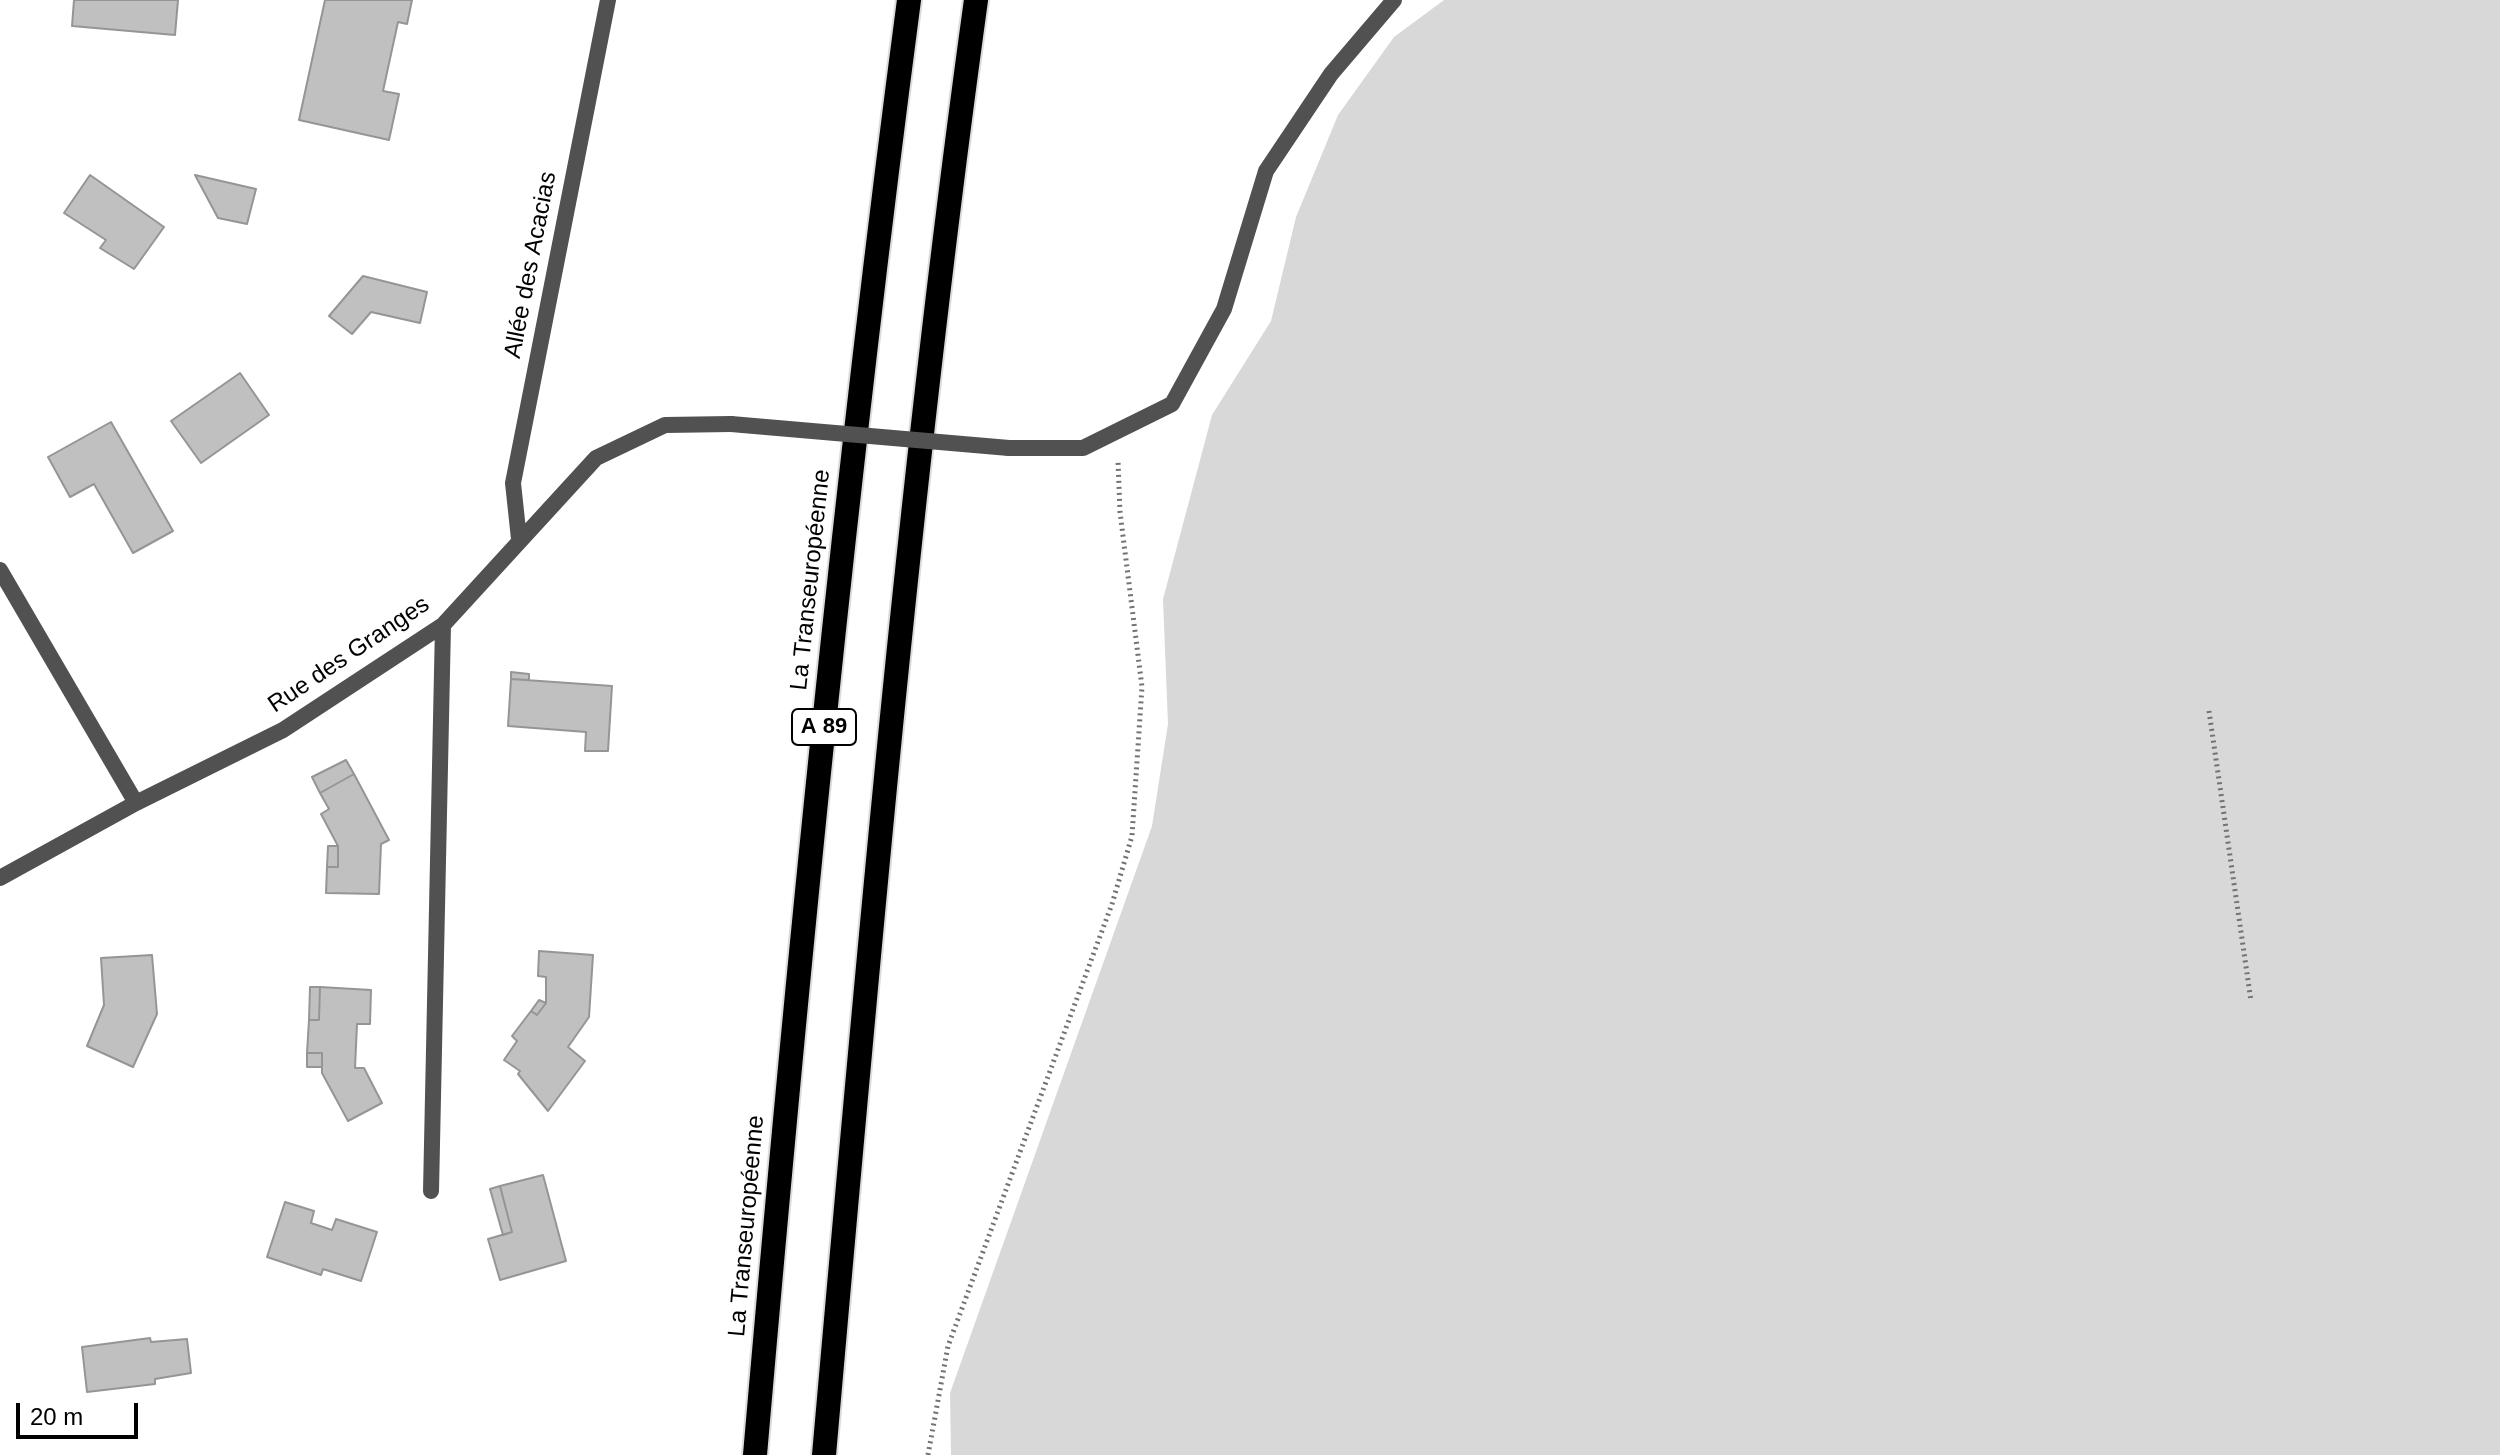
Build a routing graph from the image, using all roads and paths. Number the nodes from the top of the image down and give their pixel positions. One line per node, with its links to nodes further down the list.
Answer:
1 (608, 0): 6 (street, Allée des Acacias)
2 (909, 0): 14 (highway, La Transeuropéenne / A 89)
3 (976, 0): 15 (highway, A 89)
4 (1394, 0): 5 (street)
5 (1117, 431): 6 (street, Rue des Granges, bridge); 16 (path)
6 (519, 539): 8 (street, Rue des Granges)
7 (0, 570): 10 (street)
8 (443, 625): 10 (street, Rue des Granges); 13 (street)
9 (2209, 711): 12 (path)
10 (136, 803): 11 (street, Rue des Granges)
11 (0, 878)
12 (2251, 1001)
13 (431, 1191)
14 (755, 1455)
15 (824, 1455)
16 (928, 1455)

